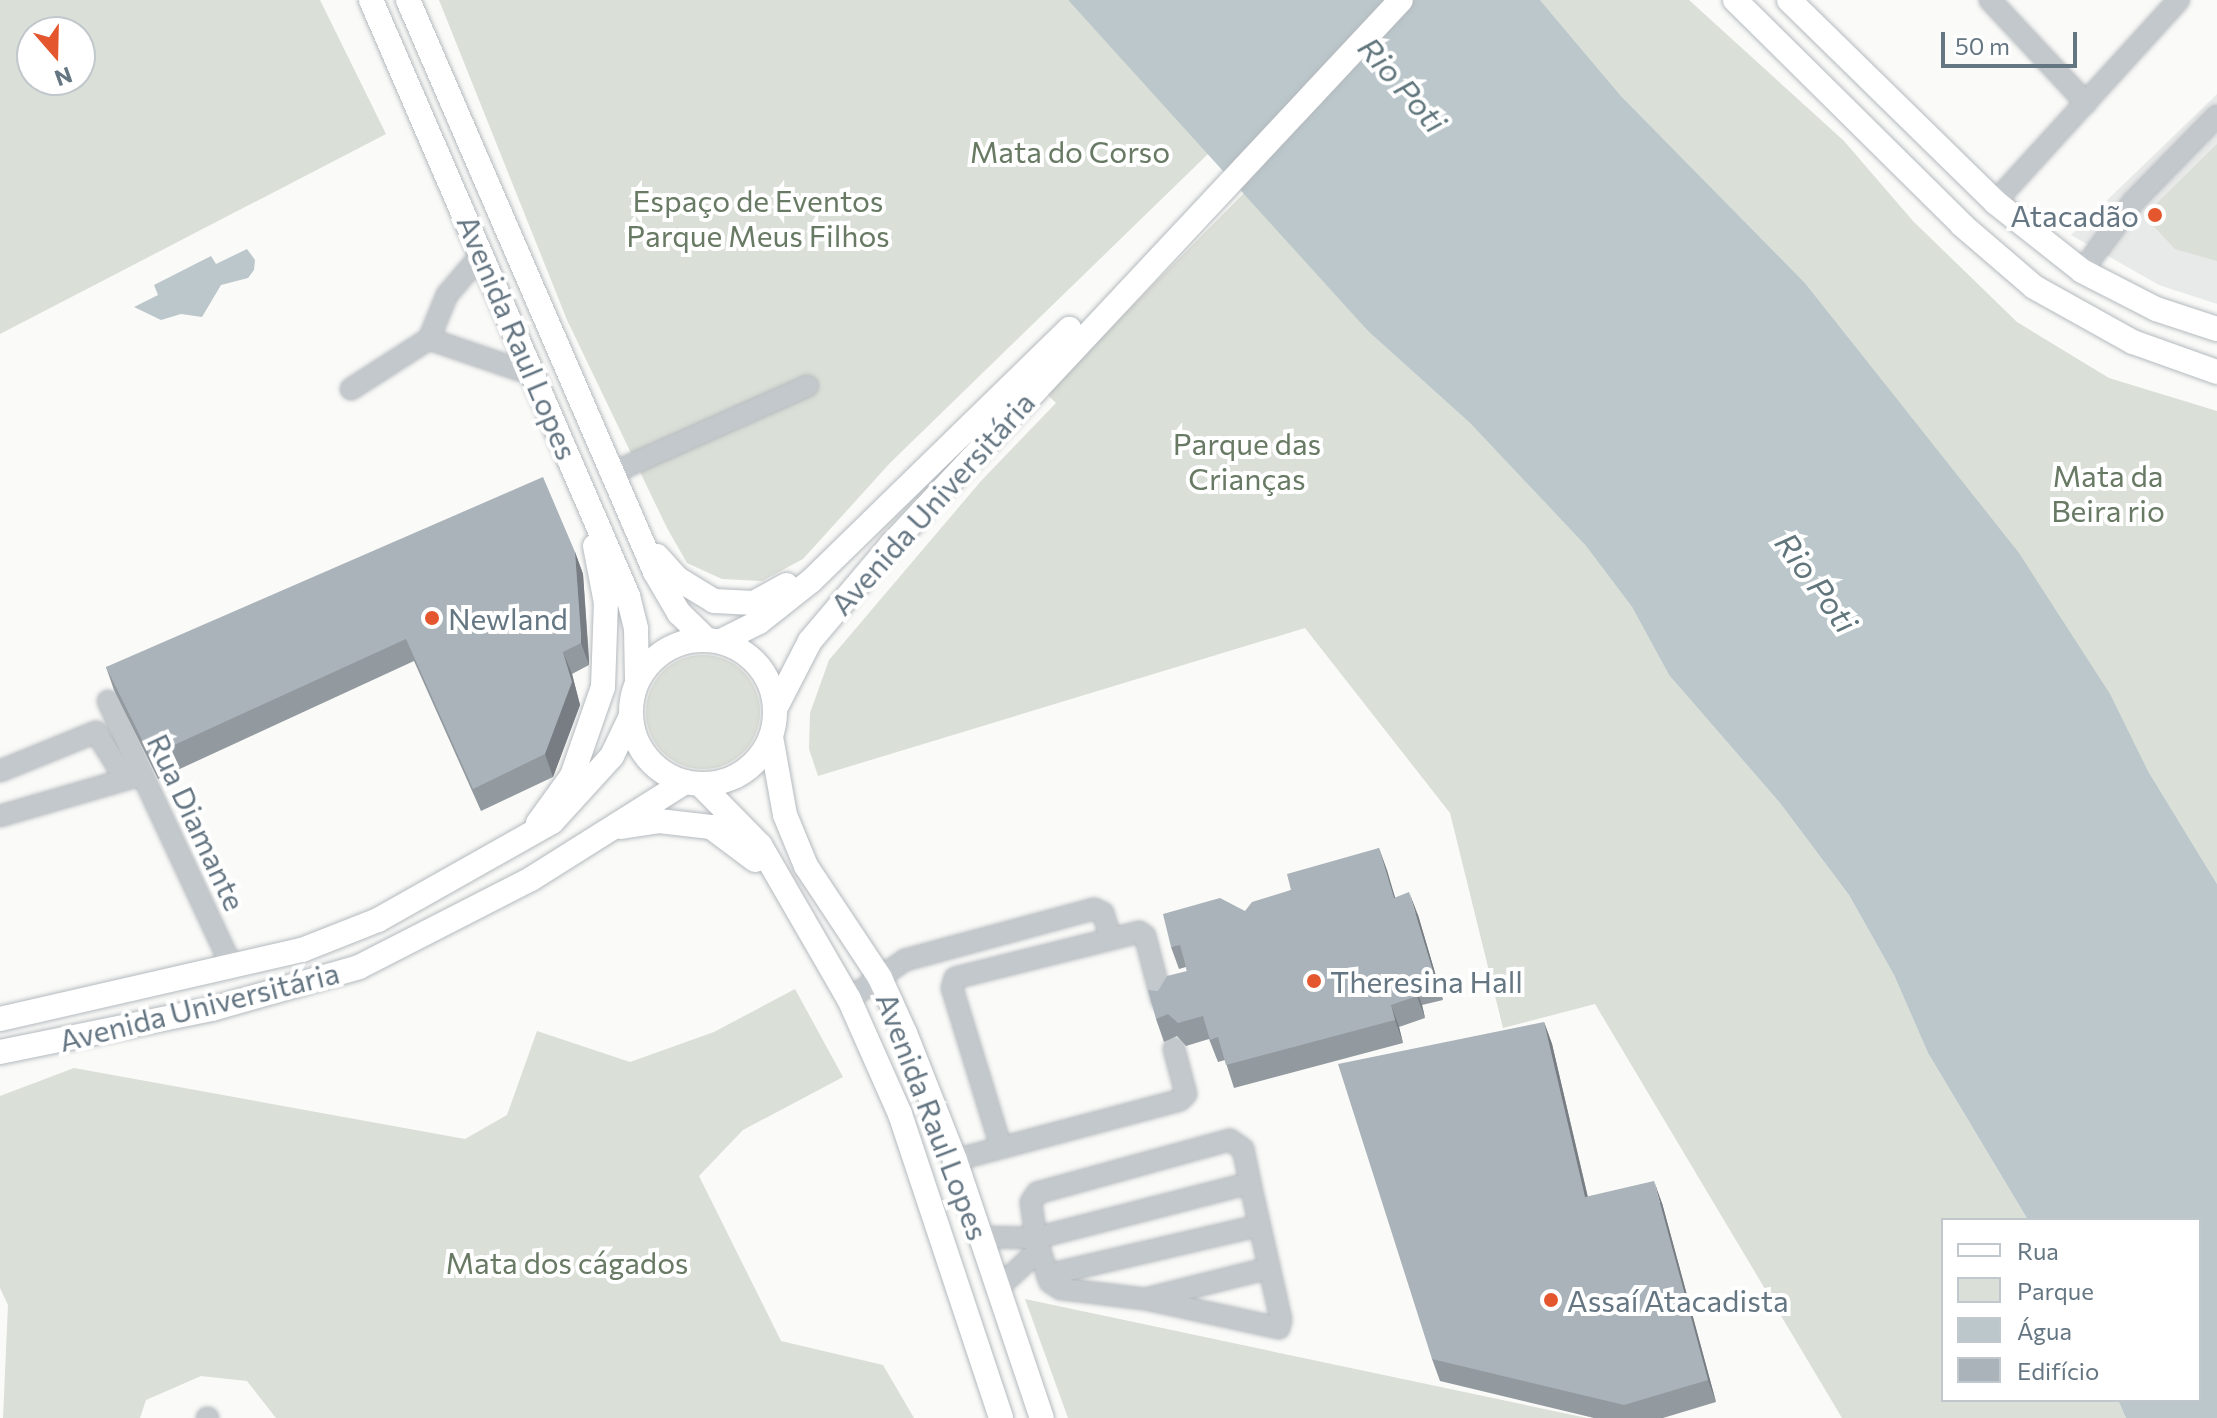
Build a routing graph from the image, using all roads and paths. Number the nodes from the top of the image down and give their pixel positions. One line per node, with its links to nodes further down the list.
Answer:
1 (371, 0): 12 (main road, Avenida Raul Lopes)
2 (408, 0): 11 (main road, Avenida Raul Lopes)
3 (1382, 0): 16 (main road)
4 (1401, 0): 16 (main road)
5 (1735, 0): 19 (main road)
6 (1789, 0): 13 (main road)
7 (1990, 0): 9 (street)
8 (2179, 0): 9 (street)
9 (2086, 103): 13 (street)
10 (2217, 116): 15 (street)
11 (473, 151): 12 (main road); 24 (main road, Avenida Raul Lopes)
12 (443, 164): 14 (main road, Avenida Raul Lopes)
13 (1995, 202): 15 (main road)
14 (482, 254): 18 (street); 20 (main road, Avenida Raul Lopes)
15 (2082, 271): 17 (main road)
16 (1101, 306): 26 (main road, Avenida Universitária); 30 (main road, Avenida Universitária)
17 (2217, 329)
18 (429, 339): 20 (street); 22 (street)
19 (2217, 372)
20 (534, 375): 23 (main road, Avenida Raul Lopes)
21 (807, 386): 24 (street)
22 (351, 389)
23 (575, 471): 28 (main road, Avenida Raul Lopes); 38 (main road)
24 (612, 473): 25 (main road, Avenida Raul Lopes)
25 (630, 517): 26 (main road); 27 (main road, Avenida Raul Lopes)
26 (853, 538): 27 (main road, Avenida Universitária)
27 (714, 640): 28 (main road); 30 (main road)
28 (637, 681): 31 (main road)
29 (108, 701): 34 (street, Rua Diamante)
30 (775, 709): 32 (main road)
31 (630, 718): 35 (main road); 38 (main road, Avenida Universitária)
32 (771, 737): 35 (main road); 42 (main road, Avenida Raul Lopes)
33 (0, 771): 34 (street)
34 (133, 776): 36 (street); 41 (street, Rua Diamante)
35 (693, 783): 37 (main road, Avenida Universitária); 39 (main road, Avenida Raul Lopes)
36 (0, 816)
37 (615, 827): 39 (main road); 47 (main road, Avenida Universitária)
38 (535, 834): 41 (main road, Avenida Universitária)
39 (802, 916): 44 (main road, Avenida Raul Lopes)
40 (1111, 939): 42 (street); 45 (street); 50 (street)
41 (232, 967): 43 (main road, Avenida Universitária)
42 (880, 978): 44 (street); 51 (main road, Avenida Raul Lopes)
43 (184, 979): 46 (main road, Avenida Universitária); 47 (main road)
44 (849, 999): 60 (main road, Avenida Raul Lopes)
45 (1162, 1001)
46 (0, 1019)
47 (80, 1037): 49 (main road, Avenida Universitária)
48 (1174, 1049): 50 (street)
49 (0, 1052)
50 (1001, 1147): 51 (street)
51 (955, 1160): 54 (main road, Avenida Raul Lopes)
52 (1250, 1183): 53 (street); 55 (street); 55 (street)
53 (1258, 1226): 56 (street); 57 (street)
54 (981, 1237): 55 (street); 58 (main road, Avenida Raul Lopes)
55 (1037, 1244): 57 (street); 58 (street)
56 (1269, 1268): 59 (street); 59 (street)
57 (1047, 1275): 59 (street)
58 (998, 1288): 61 (main road, Avenida Raul Lopes)
59 (1145, 1299)
60 (1001, 1418)
61 (1042, 1418)

